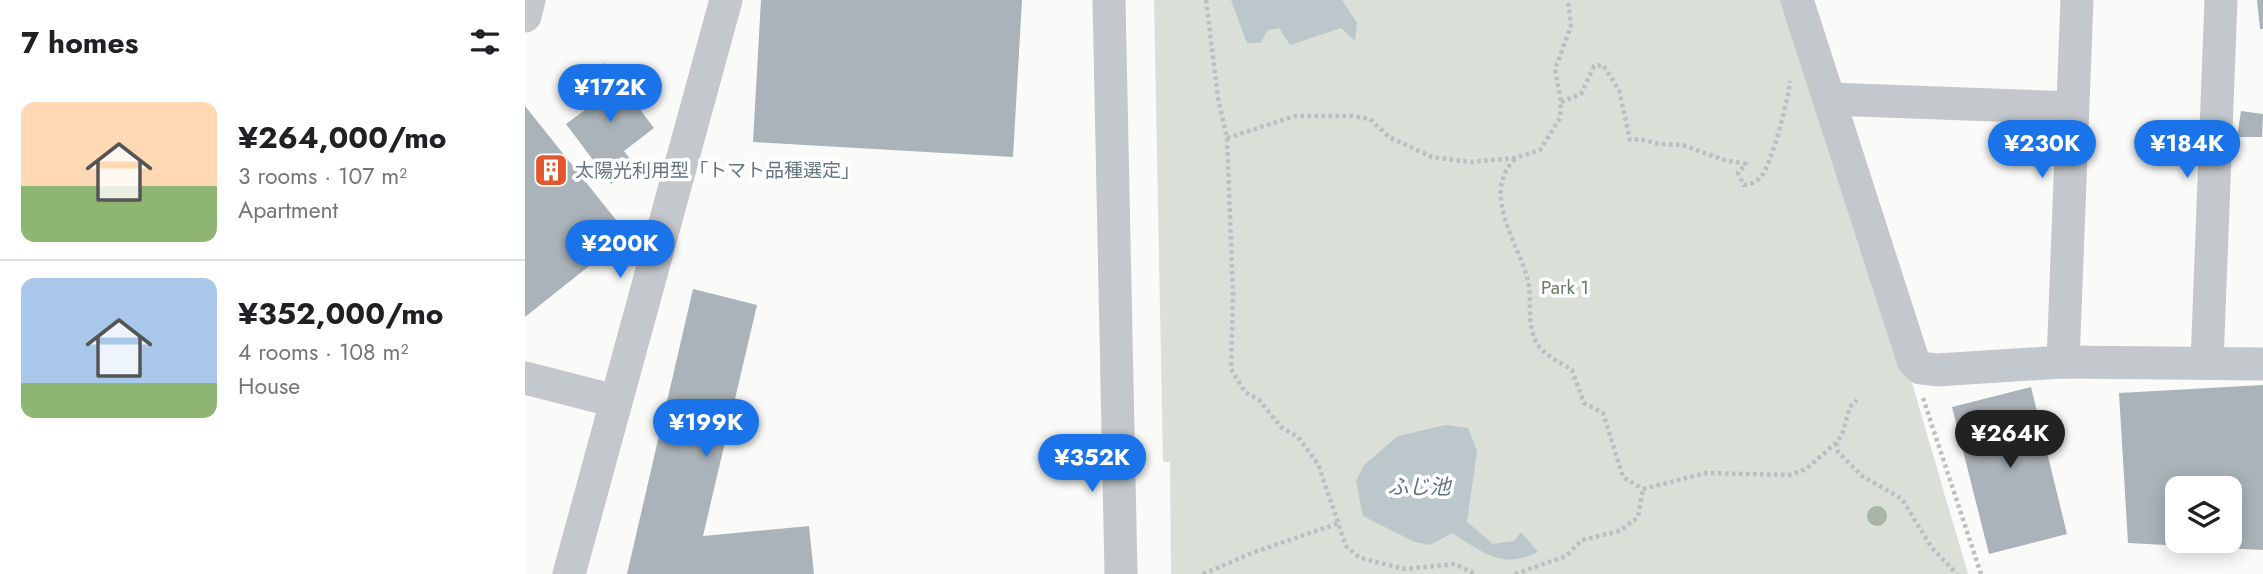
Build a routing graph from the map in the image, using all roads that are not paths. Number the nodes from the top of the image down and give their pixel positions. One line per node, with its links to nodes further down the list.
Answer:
1 (529, 0): 7 (street)
2 (726, 0): 14 (street)
3 (1109, 0): 16 (street)
4 (1797, 0): 8 (street)
5 (2077, 0): 9 (street)
6 (2221, 0): 11 (street)
7 (525, 16)
8 (1830, 99): 9 (street); 10 (street)
9 (2072, 108): 10 (street)
10 (2063, 362): 11 (street)
11 (2207, 363): 12 (street)
12 (2263, 364)
13 (525, 378): 14 (street)
14 (615, 401): 15 (street)
15 (569, 574)
16 (1121, 574)

